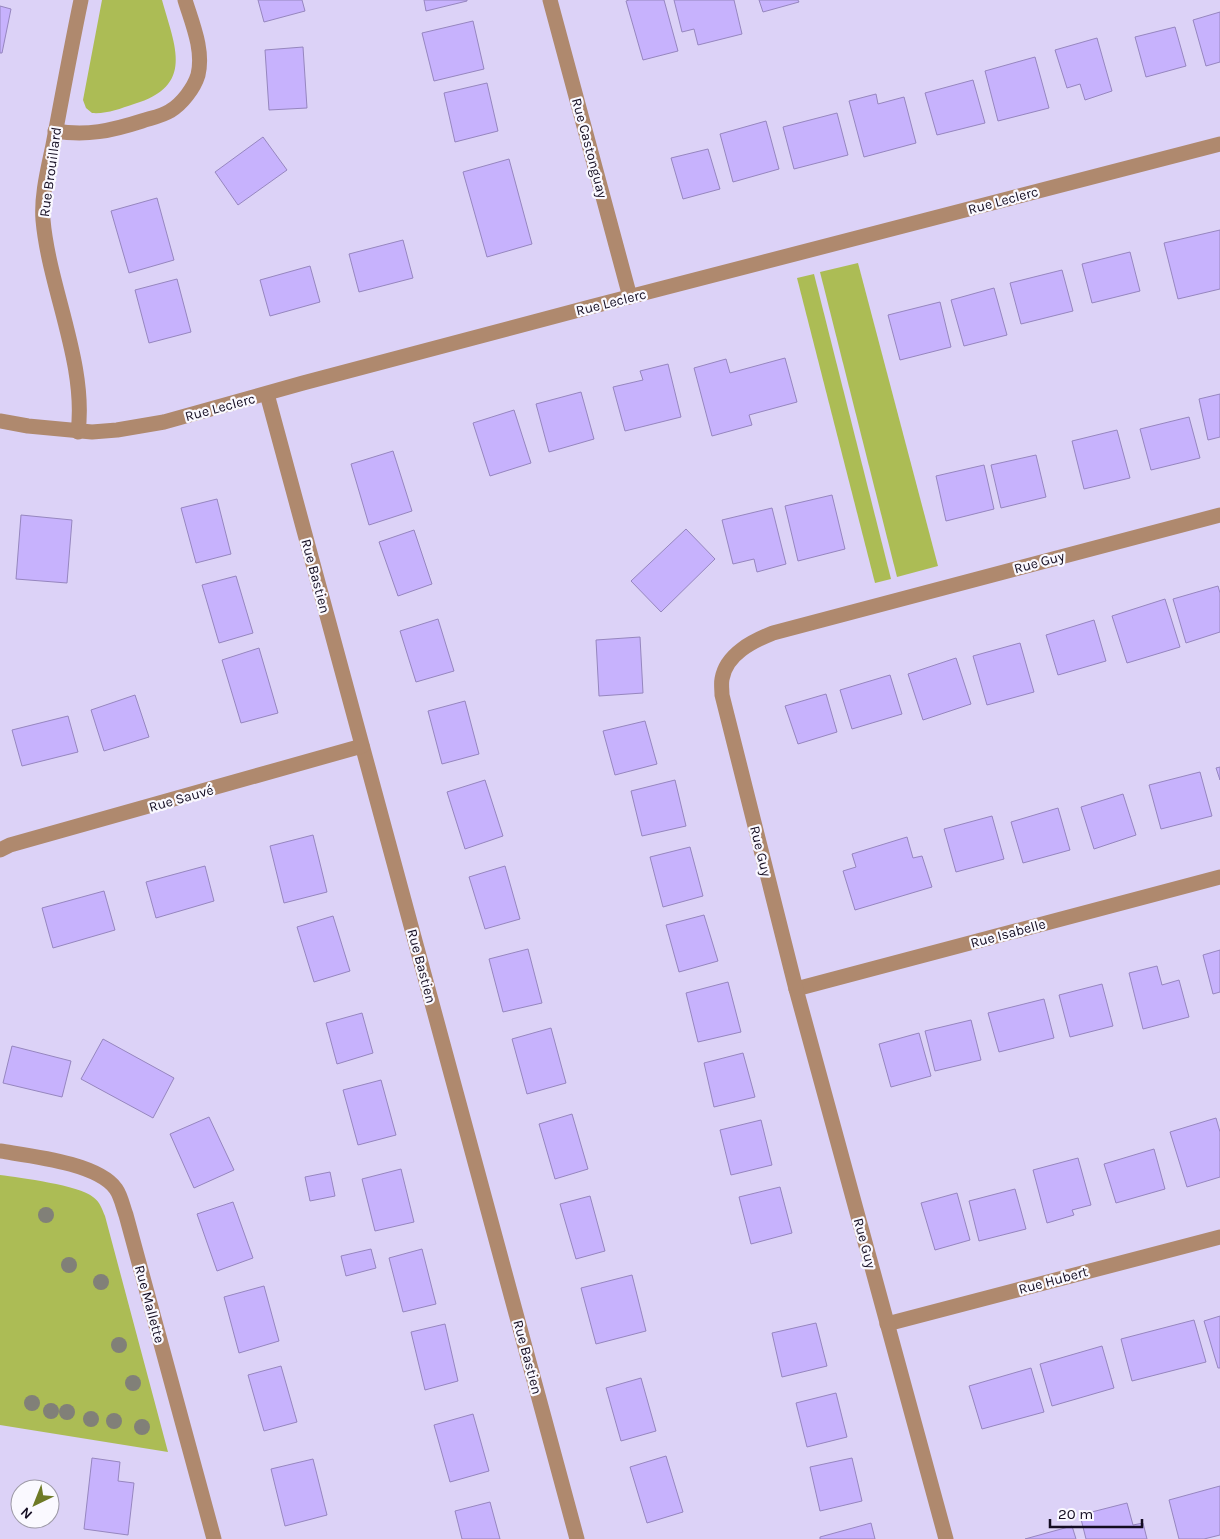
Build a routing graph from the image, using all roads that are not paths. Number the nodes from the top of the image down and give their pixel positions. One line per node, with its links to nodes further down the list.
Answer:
1 (80, 0): 4 (street, Rue Brouillard)
2 (185, 0): 4 (street)
3 (550, 0): 6 (street, Rue Castonguay)
4 (55, 131): 9 (street, Rue Brouillard)
5 (1220, 144): 6 (street, Rue Leclerc)
6 (630, 297): 7 (street, Rue Leclerc)
7 (268, 394): 9 (street, Rue Leclerc); 11 (street, Rue Bastien)
8 (0, 421): 9 (street, Rue Leclerc)
9 (78, 432)
10 (1220, 515): 14 (street, Rue Guy)
11 (362, 746): 12 (street, Rue Sauvé); 19 (street, Rue Bastien)
12 (0, 850)
13 (1220, 877): 14 (street, Rue Isabelle)
14 (796, 989): 17 (street, Rue Guy)
15 (0, 1151): 18 (street, Rue Mallette)
16 (1220, 1237): 17 (street, Rue Hubert)
17 (887, 1324): 20 (street, Rue Guy)
18 (214, 1539)
19 (578, 1539)
20 (946, 1539)

